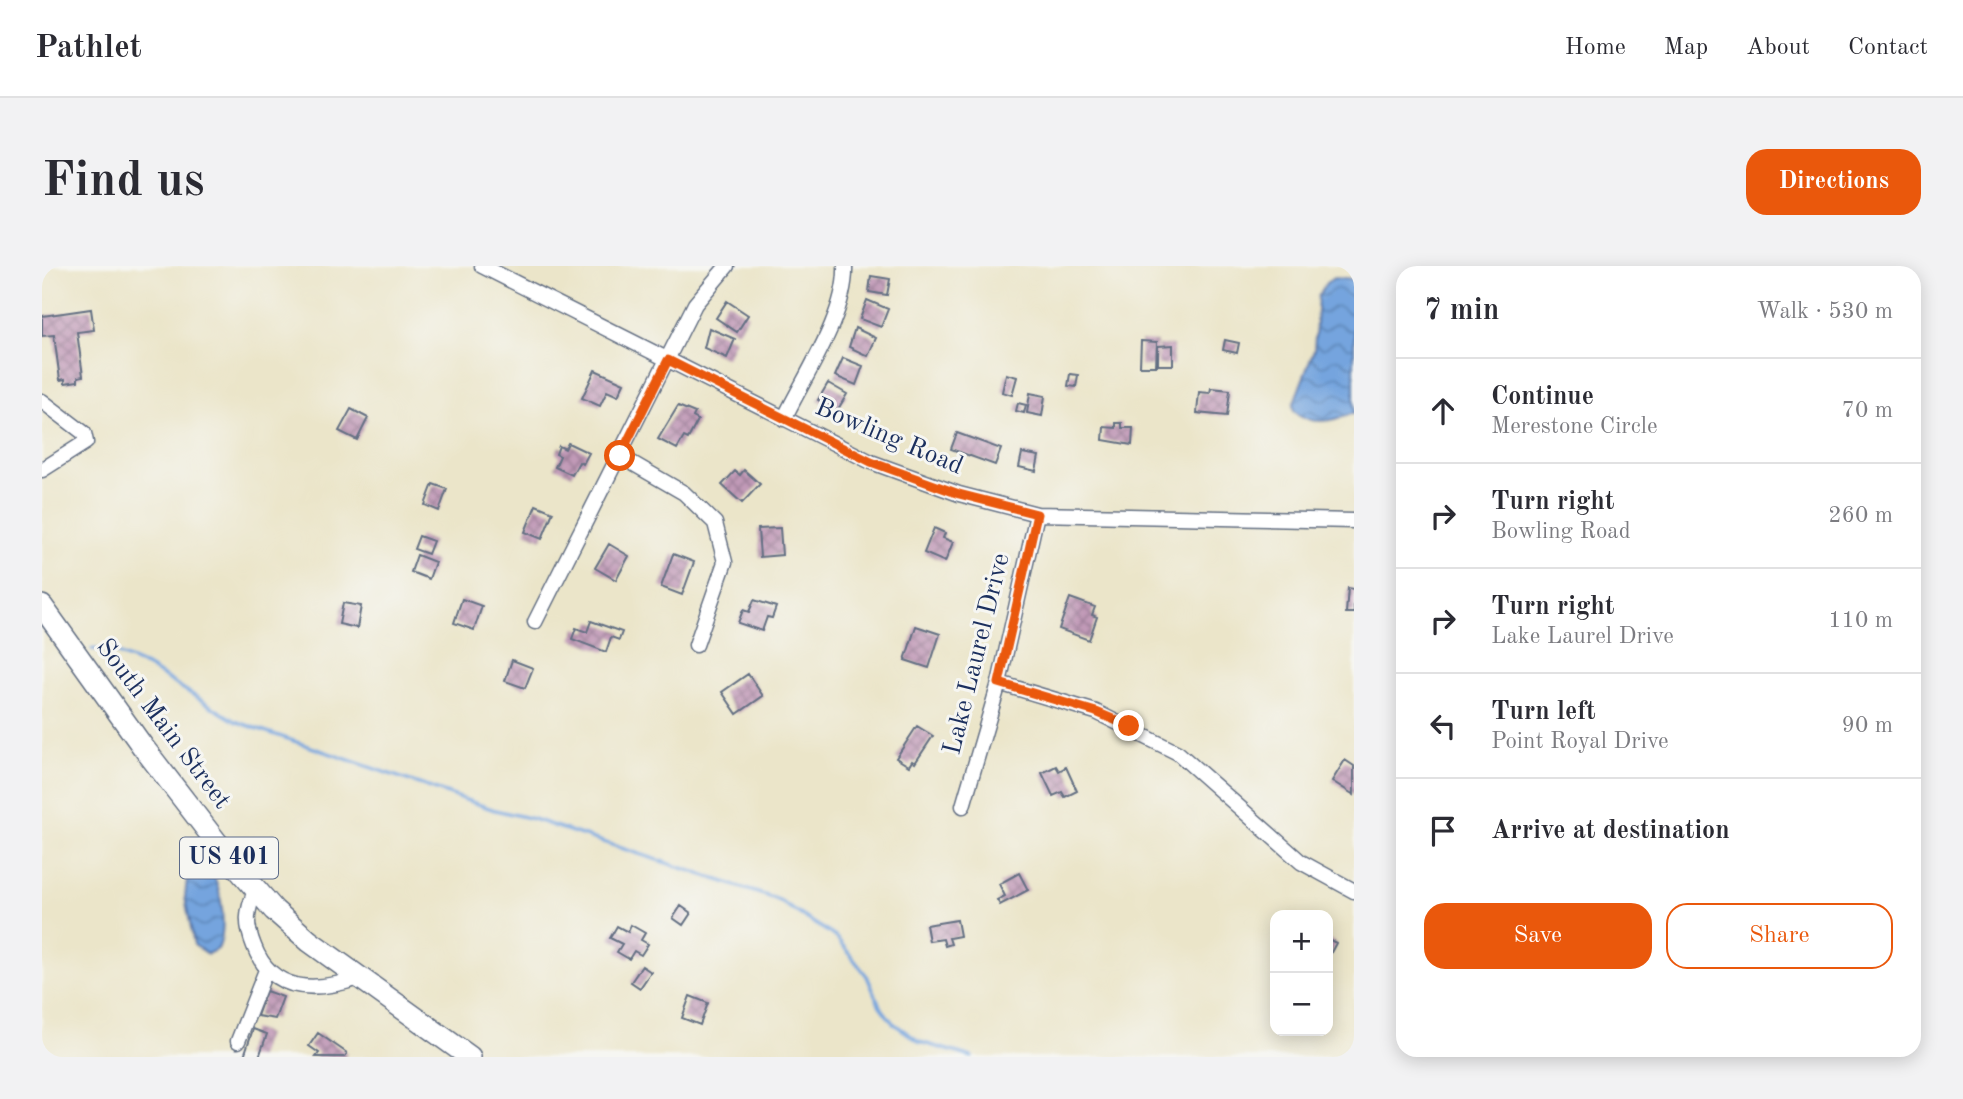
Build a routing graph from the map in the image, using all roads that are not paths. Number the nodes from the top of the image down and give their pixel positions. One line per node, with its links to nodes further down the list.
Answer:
1 (482, 266): 4 (street, Bowling Road)
2 (727, 266): 4 (street)
3 (845, 266): 6 (street)
4 (668, 360): 6 (street, Bowling Road); 7 (street)
5 (42, 401): 8 (street)
6 (784, 419): 9 (street, Bowling Road)
7 (620, 456): 12 (street); 13 (street)
8 (42, 470)
9 (1037, 514): 10 (street, Bowling Road); 14 (street, Lake Laurel Drive)
10 (1354, 521)
11 (42, 606): 16 (highway, South Main Street / US 401)
12 (535, 622)
13 (696, 645)
14 (999, 683): 15 (street, Lake Laurel Drive); 17 (street)
15 (963, 806)
16 (256, 889): 18 (street); 19 (highway, South Main Street / US 401)
17 (1354, 891)
18 (266, 970): 19 (street); 20 (street)
19 (359, 978): 21 (highway, South Main Street / US 401)
20 (238, 1041)
21 (470, 1057)

